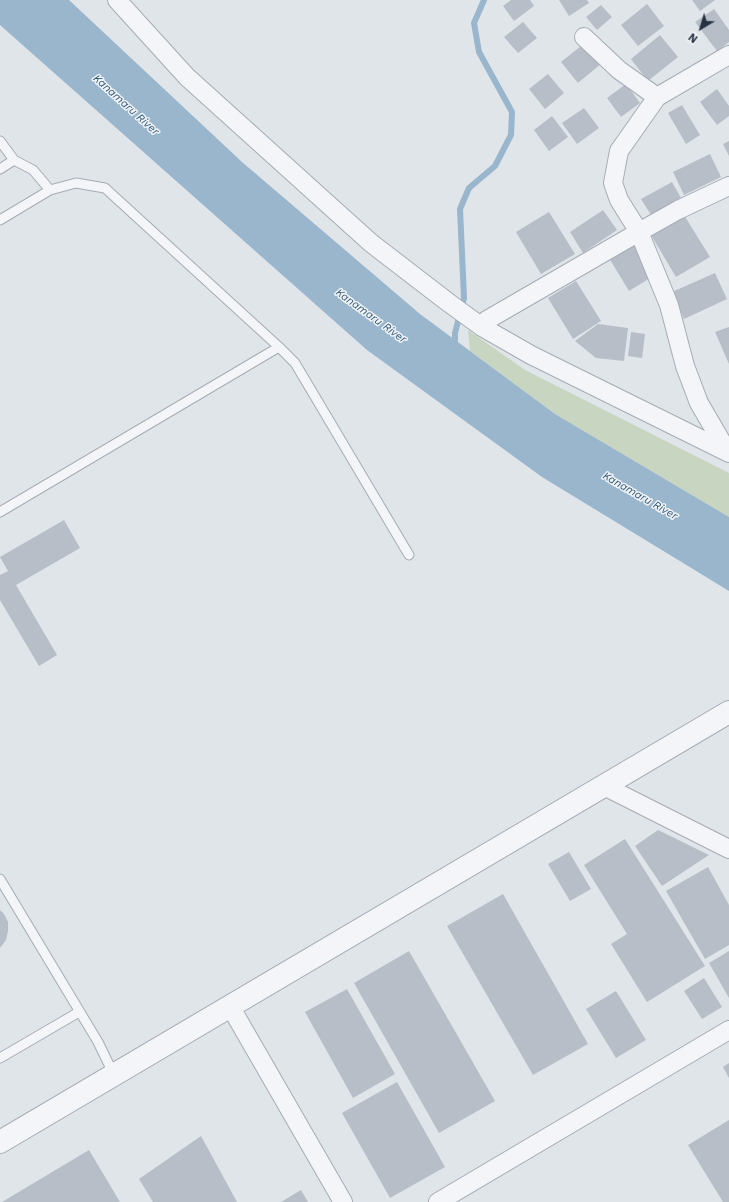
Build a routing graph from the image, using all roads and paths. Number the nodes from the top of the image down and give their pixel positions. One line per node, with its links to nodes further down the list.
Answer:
1 (117, 0): 12 (street)
2 (584, 37): 4 (street)
3 (729, 55): 4 (street)
4 (657, 96): 11 (street)
5 (0, 141): 6 (lane)
6 (14, 160): 7 (lane); 9 (lane)
7 (0, 170)
8 (729, 186): 11 (street)
9 (50, 190): 10 (lane); 13 (lane)
10 (0, 220)
11 (639, 232): 12 (street); 14 (street)
12 (477, 323): 14 (street)
13 (280, 347): 15 (lane); 16 (lane)
14 (728, 452)
15 (0, 512)
16 (409, 555)
17 (729, 712): 18 (street)
18 (604, 786): 19 (street); 21 (street)
19 (729, 849)
20 (0, 879): 22 (lane)
21 (230, 1006): 25 (street); 27 (street)
22 (79, 1012): 24 (lane); 25 (lane)
23 (729, 1030): 28 (street)
24 (0, 1058)
25 (114, 1075): 26 (street)
26 (0, 1142)
27 (343, 1202)
28 (438, 1202)

